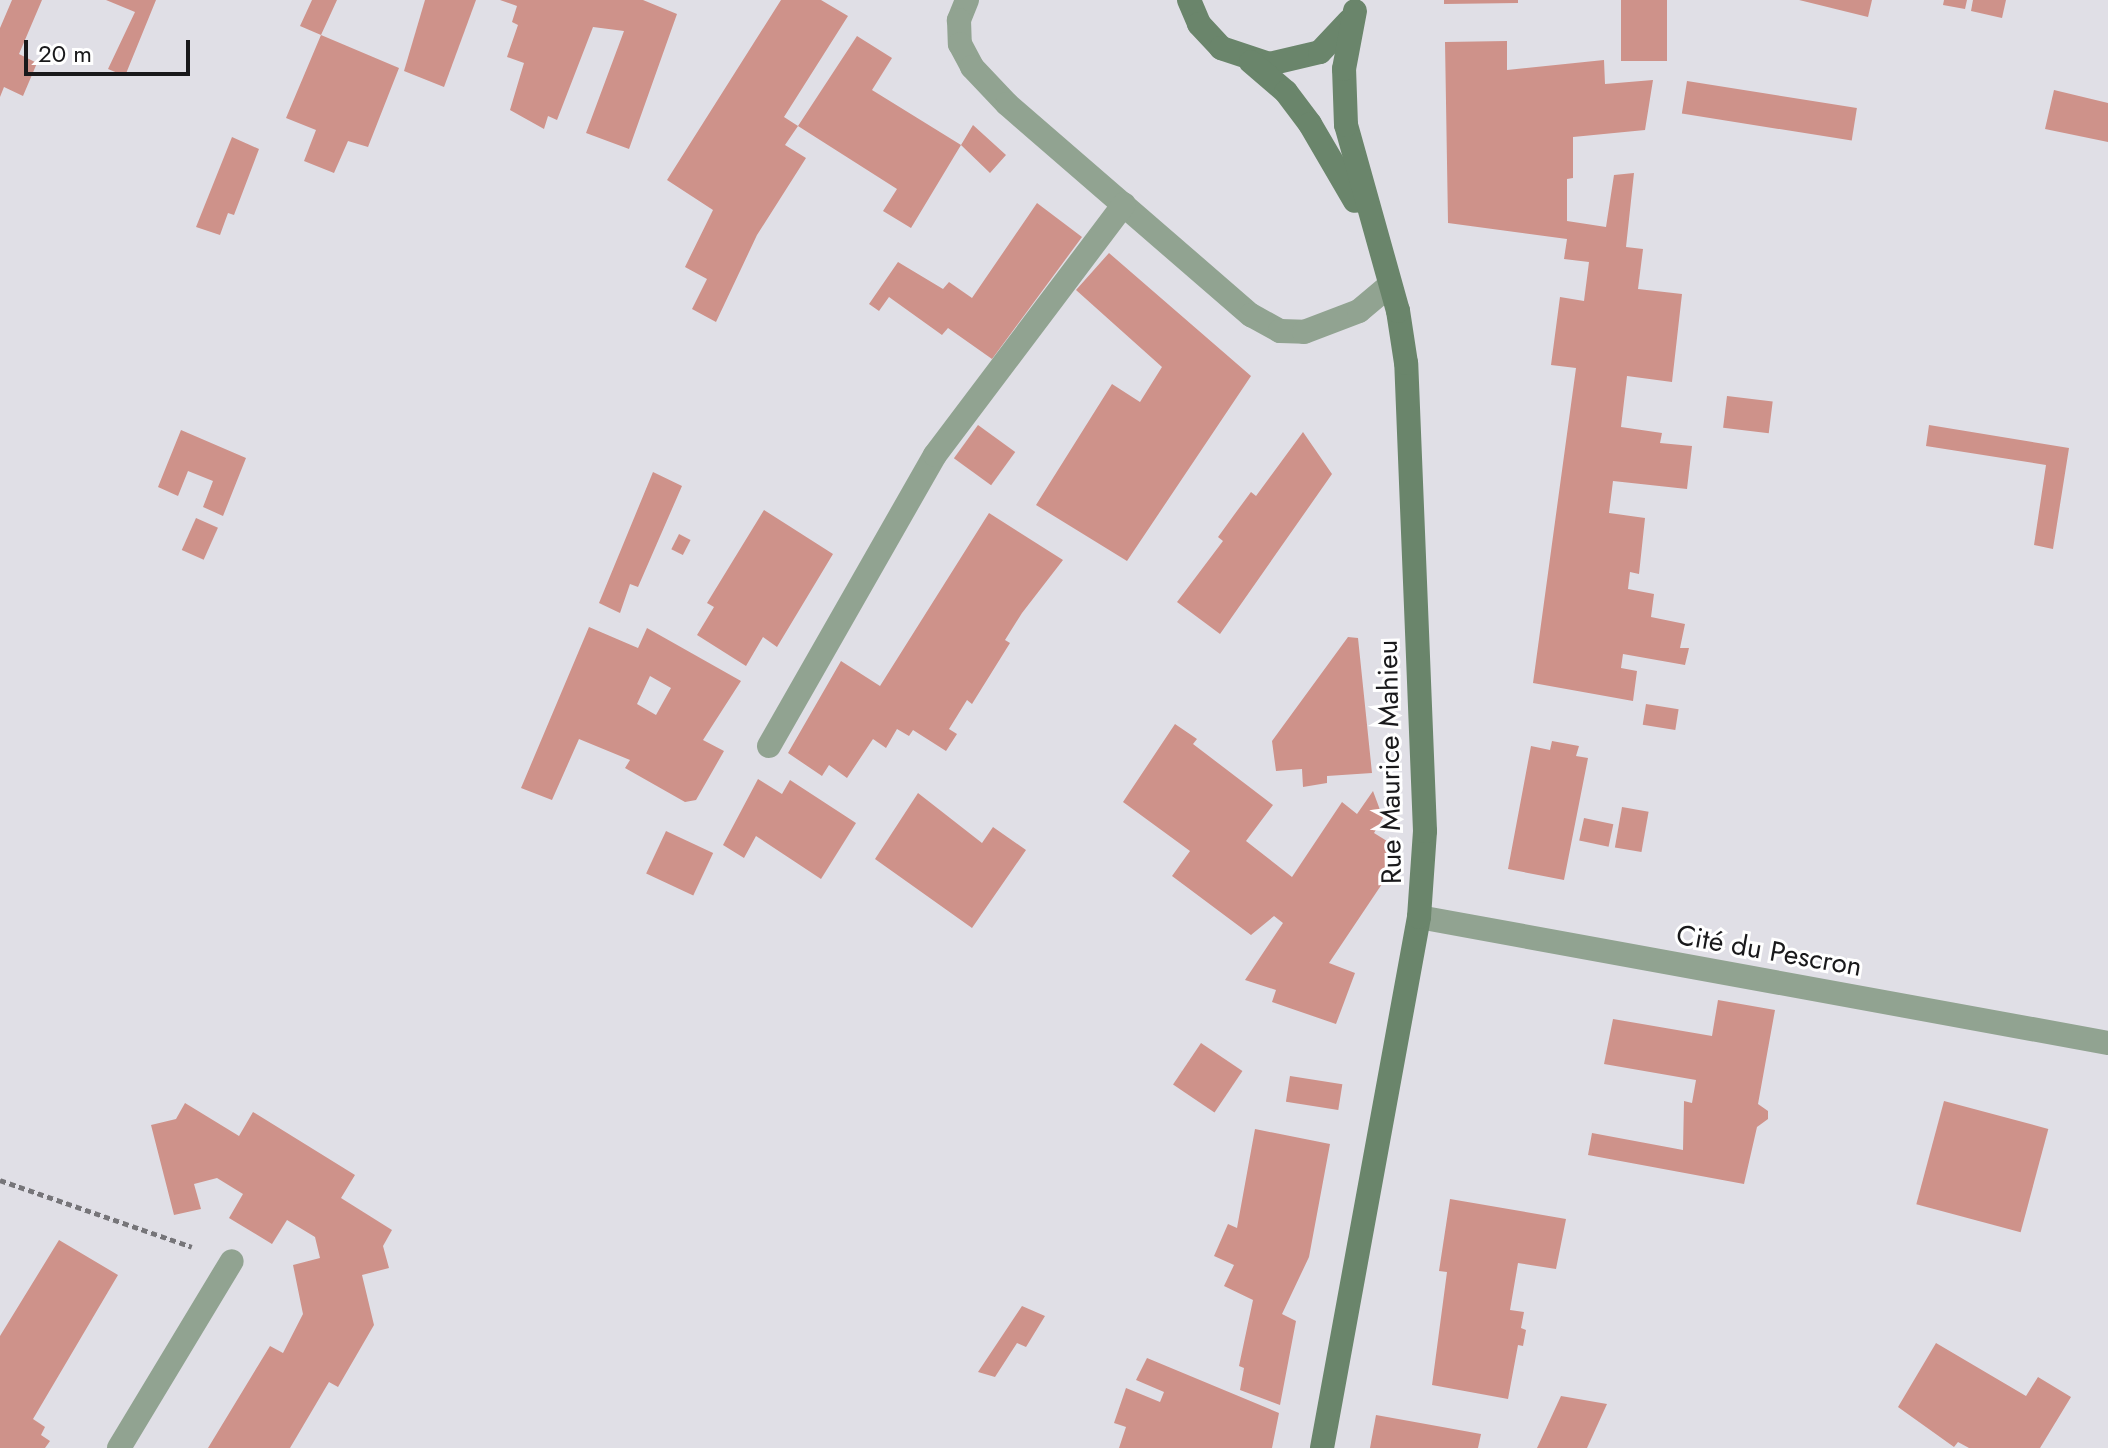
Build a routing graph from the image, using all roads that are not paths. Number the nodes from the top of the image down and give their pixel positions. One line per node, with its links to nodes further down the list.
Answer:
1 (967, 0): 7 (street)
2 (1172, 0): 5 (street, Rue Maurice Mahieu)
3 (1189, 0): 5 (street)
4 (1357, 6): 6 (street); 8 (street, Rue Maurice Mahieu)
5 (1199, 24): 6 (street, Rue Maurice Mahieu)
6 (1251, 62): 8 (street, Rue Maurice Mahieu)
7 (1124, 204): 9 (street); 10 (street)
8 (1382, 262): 9 (street, Rue Maurice Mahieu)
9 (1390, 285): 11 (street, Rue Maurice Mahieu)
10 (769, 746)
11 (1419, 917): 12 (street, Cité du Pescron); 15 (street, Rue Maurice Mahieu)
12 (2108, 1043)
13 (232, 1261): 14 (street)
14 (119, 1448)
15 (1322, 1448)

